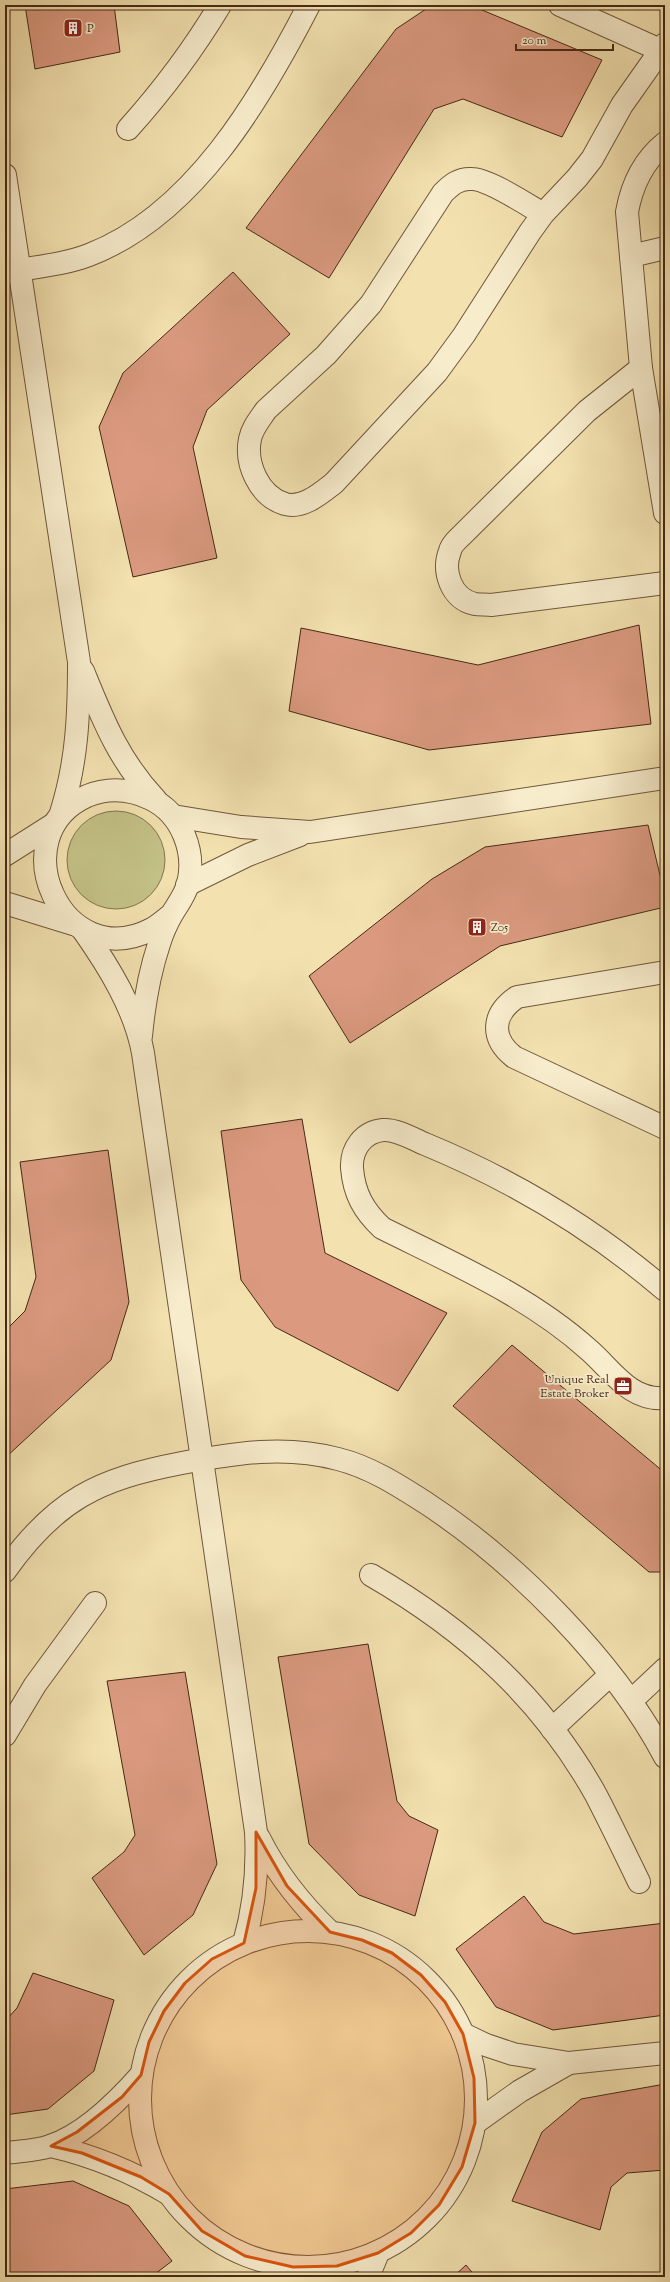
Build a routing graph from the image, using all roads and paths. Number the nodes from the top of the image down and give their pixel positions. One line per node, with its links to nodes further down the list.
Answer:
1 (220, 5): 5 (street)
2 (309, 5): 11 (street)
3 (560, 5): 4 (street)
4 (663, 47): 8 (street)
5 (128, 129)
6 (665, 143): 10 (street)
7 (5, 175): 11 (street)
8 (543, 214): 8 (street)
9 (665, 248): 10 (street)
10 (631, 256): 12 (street)
11 (12, 271): 16 (street)
12 (641, 368): 13 (street); 15 (street)
13 (663, 487): 14 (street)
14 (665, 513)
15 (665, 583)
16 (80, 662): 18 (street); 19 (street)
17 (665, 778): 20 (street)
18 (165, 809): 19 (street); 20 (street); 22 (street)
19 (57, 819): 21 (street); 25 (street)
20 (310, 832): 22 (street)
21 (5, 855)
22 (187, 885): 24 (street)
23 (5, 903): 25 (street)
24 (172, 914): 25 (street); 27 (street)
25 (79, 927): 27 (street)
26 (665, 972): 28 (street)
27 (141, 1040): 31 (street)
28 (665, 1128)
29 (665, 1290): 30 (street)
30 (665, 1398)
31 (201, 1459): 32 (street); 36 (street); 41 (street)
32 (5, 1571)
33 (371, 1574): 38 (street)
34 (95, 1603): 39 (street)
35 (665, 1669): 37 (street)
36 (610, 1675): 37 (street); 38 (street)
37 (630, 1701): 40 (street)
38 (552, 1729): 42 (street)
39 (5, 1735)
40 (665, 1757)
41 (256, 1832): 43 (street); 44 (street)
42 (640, 1882)
43 (330, 1932): 44 (street); 45 (street)
44 (244, 1943): 48 (street)
45 (463, 2034): 47 (street); 49 (street)
46 (665, 2053): 47 (street)
47 (569, 2063): 49 (street)
48 (141, 2075): 50 (street); 52 (street)
49 (475, 2123): 53 (street)
50 (51, 2146): 51 (street); 52 (street)
51 (5, 2153)
52 (169, 2194): 54 (street)
53 (378, 2253): 54 (street); 55 (street)
54 (296, 2272)
55 (368, 2277)

